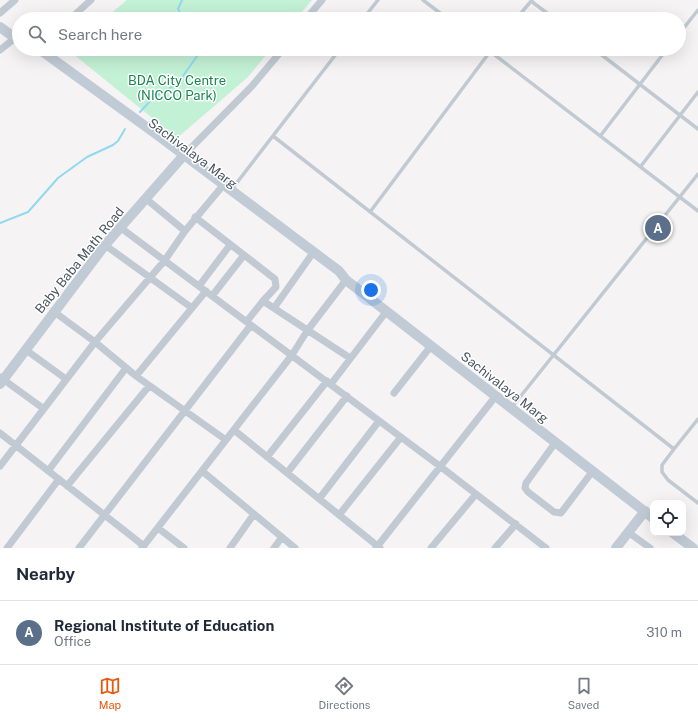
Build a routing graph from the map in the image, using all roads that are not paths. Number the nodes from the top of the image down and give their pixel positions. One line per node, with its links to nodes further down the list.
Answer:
1 (15, 0): 8 (street)
2 (91, 0): 9 (street)
3 (322, 0): 10 (street)
4 (378, 0): 11 (lane)
5 (423, 0): 12 (lane)
6 (531, 0): 13 (lane); 14 (lane)
7 (698, 10): 16 (lane)
8 (0, 12)
9 (78, 12)
10 (312, 12)
11 (369, 12)
12 (439, 12)
13 (522, 12)
14 (546, 12)
15 (0, 20): 18 (main road)
16 (686, 25)
17 (0, 26): 19 (main road)
18 (12, 32)
19 (12, 34)
20 (12, 42): 21 (street)
21 (0, 50)
22 (42, 56): 35 (main road, Sachivalaya Marg)
23 (277, 56): 35 (street)
24 (335, 56): 34 (lane)
25 (486, 56): 43 (lane)
26 (498, 56): 33 (lane)
27 (603, 56): 29 (lane)
28 (662, 56): 29 (lane)
29 (640, 85): 31 (lane); 33 (lane)
30 (698, 92): 31 (lane)
31 (680, 115): 32 (lane); 36 (lane)
32 (698, 129)
33 (601, 135): 36 (lane)
34 (273, 136): 39 (lane); 43 (lane)
35 (182, 157): 38 (main road, Sachivalaya Marg); 39 (main road, Sachivalaya Marg); 41 (main road, Baby Baba Math Road)
36 (641, 166): 40 (lane)
37 (698, 174): 40 (lane)
38 (220, 189): 44 (street); 50 (main road, Sachivalaya Marg)
39 (231, 190): 53 (main road, Sachivalaya Marg)
40 (680, 197): 42 (lane); 67 (lane)
41 (145, 198): 45 (main road, Baby Baba Math Road); 46 (street)
42 (698, 211)
43 (370, 212): 67 (lane)
44 (195, 217): 46 (street); 48 (street)
45 (121, 228): 47 (main road, Baby Baba Math Road); 51 (street)
46 (185, 231): 51 (street)
47 (105, 244): 52 (street); 59 (main road, Baby Baba Math Road)
48 (230, 245): 49 (street); 54 (street)
49 (244, 255): 55 (street); 56 (street)
50 (310, 257): 53 (main road, Sachivalaya Marg); 58 (street)
51 (165, 260): 52 (street); 54 (street)
52 (150, 278): 57 (street); 63 (street)
53 (344, 279): 60 (main road, Sachivalaya Marg); 62 (street)
54 (199, 286): 55 (street)
55 (209, 293): 57 (street); 61 (street)
56 (263, 301): 58 (street); 61 (street)
57 (192, 308): 70 (street)
58 (274, 308): 62 (street)
59 (54, 311): 63 (street); 65 (main road, Baby Baba Math Road)
60 (386, 312): 64 (main road, Sachivalaya Marg); 68 (street)
61 (249, 323): 66 (street); 80 (street)
62 (307, 331): 66 (street); 68 (street)
63 (95, 342): 69 (street); 71 (street)
64 (431, 346): 75 (street); 77 (main road, Sachivalaya Marg)
65 (26, 350): 71 (street); 72 (main road, Baby Baba Math Road)
66 (292, 355): 73 (street); 83 (street)
67 (554, 355): 78 (lane); 89 (lane)
68 (350, 358): 73 (street)
69 (126, 368): 70 (street); 93 (street)
70 (136, 376): 74 (street)
71 (66, 379): 79 (street)
72 (1, 380): 79 (street)
73 (329, 383): 76 (street); 90 (street)
74 (149, 386): 80 (street); 98 (street)
75 (394, 393)
76 (347, 396): 82 (street); 96 (street)
77 (495, 397): 78 (main road, Sachivalaya Marg); 92 (street)
78 (511, 408): 87 (main road, Sachivalaya Marg)
79 (44, 409): 88 (street)
80 (184, 411): 86 (street); 104 (street)
81 (698, 420): 89 (lane)
82 (379, 421): 85 (street); 100 (street)
83 (234, 430): 86 (street); 90 (street)
84 (0, 433): 88 (street)
85 (401, 437): 92 (street); 105 (street)
86 (226, 440): 94 (street)
87 (555, 443): 95 (main road, Sachivalaya Marg); 95 (street)
88 (16, 446): 91 (street); 93 (street)
89 (674, 449): 101 (lane)
90 (267, 457): 96 (street)
91 (0, 466)
92 (441, 467): 99 (street); 113 (street)
93 (48, 471): 97 (street)
94 (202, 471): 103 (street); 108 (street)
95 (592, 472): 102 (main road, Sachivalaya Marg)
96 (287, 473): 100 (street)
97 (59, 479): 98 (street); 114 (street)
98 (67, 486): 104 (street)
99 (476, 494): 107 (street); 120 (street)
100 (319, 499): 105 (street)
101 (698, 503)
102 (644, 511): 106 (main road, Sachivalaya Marg); 109 (main road)
103 (254, 514): 111 (street); 117 (street)
104 (104, 515): 112 (street); 115 (street)
105 (339, 515): 113 (street)
106 (650, 516)
107 (516, 524): 121 (street); 122 (street)
108 (158, 528): 112 (street); 116 (street)
109 (628, 532): 123 (main road); 124 (street)
110 (677, 536): 125 (main road)
111 (282, 538): 118 (street); 119 (street)
112 (143, 547)
113 (378, 547)
114 (7, 548)
115 (78, 548)
116 (184, 548)
117 (230, 548)
118 (274, 548)
119 (295, 548)
120 (431, 548)
121 (495, 548)
122 (546, 548)
123 (616, 548)
124 (650, 548)
125 (693, 548)

